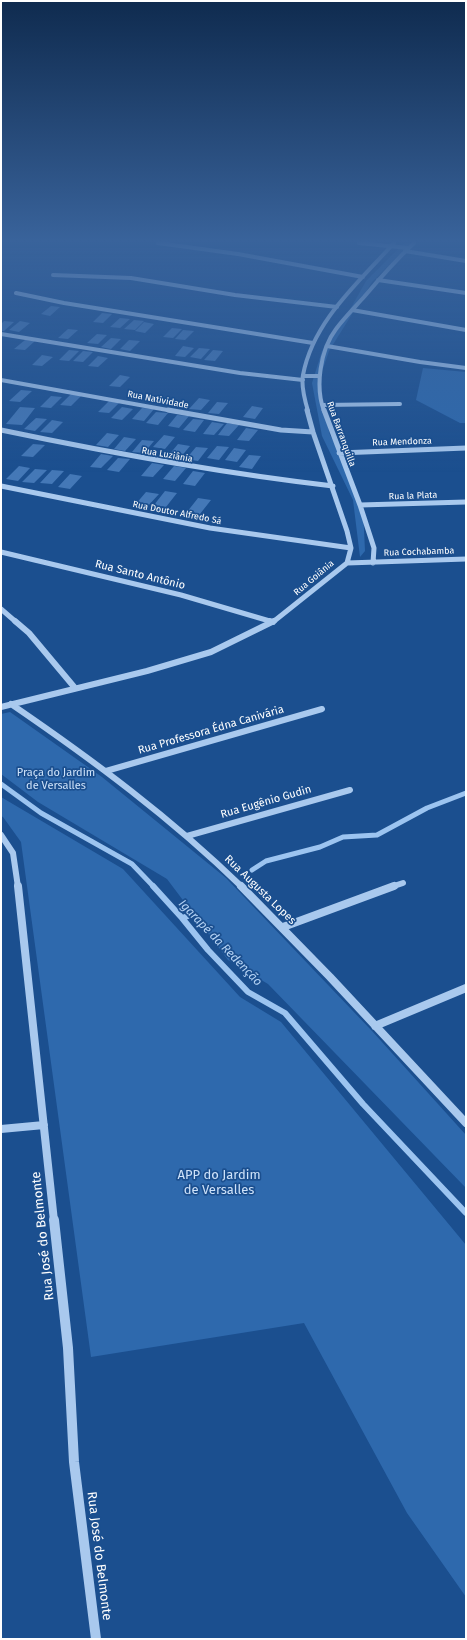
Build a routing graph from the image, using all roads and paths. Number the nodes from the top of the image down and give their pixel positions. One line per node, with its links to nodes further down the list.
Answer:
1 (167, 320): 7 (street)
2 (328, 320): 7 (street, Rua Goiânia)
3 (344, 320): 8 (street, Rua Barranquilla)
4 (406, 320): 5 (street)
5 (466, 330)
6 (1, 334): 11 (street)
7 (313, 343): 11 (street, Rua Goiânia)
8 (327, 346): 9 (street); 10 (street, Rua Barranquilla)
9 (466, 368)
10 (318, 376): 11 (street); 14 (street, Rua Barranquilla)
11 (303, 378): 16 (street, Rua Goiânia)
12 (1, 380): 16 (street, Rua Natividade)
13 (400, 404): 14 (street)
14 (322, 405): 18 (street, Rua Barranquilla)
15 (1, 430): 20 (street, Rua Luziânia)
16 (313, 432): 20 (street, Rua Goiânia)
17 (466, 448): 18 (street, Rua Mendonza)
18 (338, 453): 22 (street, Rua Barranquilla)
19 (1, 486): 23 (street, Rua Doutor Alfredo Sá)
20 (333, 486): 23 (street, Rua Goiânia)
21 (466, 502): 22 (street, Rua la Plata)
22 (360, 505): 26 (street, Rua Barranquilla)
23 (351, 548): 27 (street, Rua Goiânia)
24 (1, 552): 29 (street, Rua Santo Antônio)
25 (466, 559): 26 (street, Rua Cochabamba)
26 (373, 562): 27 (street, Rua Cochabamba)
27 (347, 563): 29 (street, Rua Goiânia)
28 (1, 608): 30 (street)
29 (273, 622): 30 (street, Rua Goiânia)
30 (75, 688): 31 (street, Rua Goiânia)
31 (12, 704): 32 (street, Rua Goiânia); 34 (street, Rua Augusta Lopes)
32 (1, 707)
33 (322, 709): 34 (street, Rua Professora Édna Canivária)
34 (106, 770): 37 (street, Rua Augusta Lopes)
35 (350, 790): 37 (street, Rua Eugênio Gudin)
36 (1, 836): 43 (street, Rua José do Belmonte)
37 (187, 836): 39 (street, Rua Augusta Lopes)
38 (403, 882): 39 (street)
39 (283, 927): 41 (street, Rua Augusta Lopes)
40 (466, 988): 41 (street)
41 (375, 1026): 42 (street, Rua Augusta Lopes)
42 (466, 1123)
43 (44, 1125): 44 (street); 45 (street, Rua José do Belmonte)
44 (1, 1129)
45 (96, 1639)

